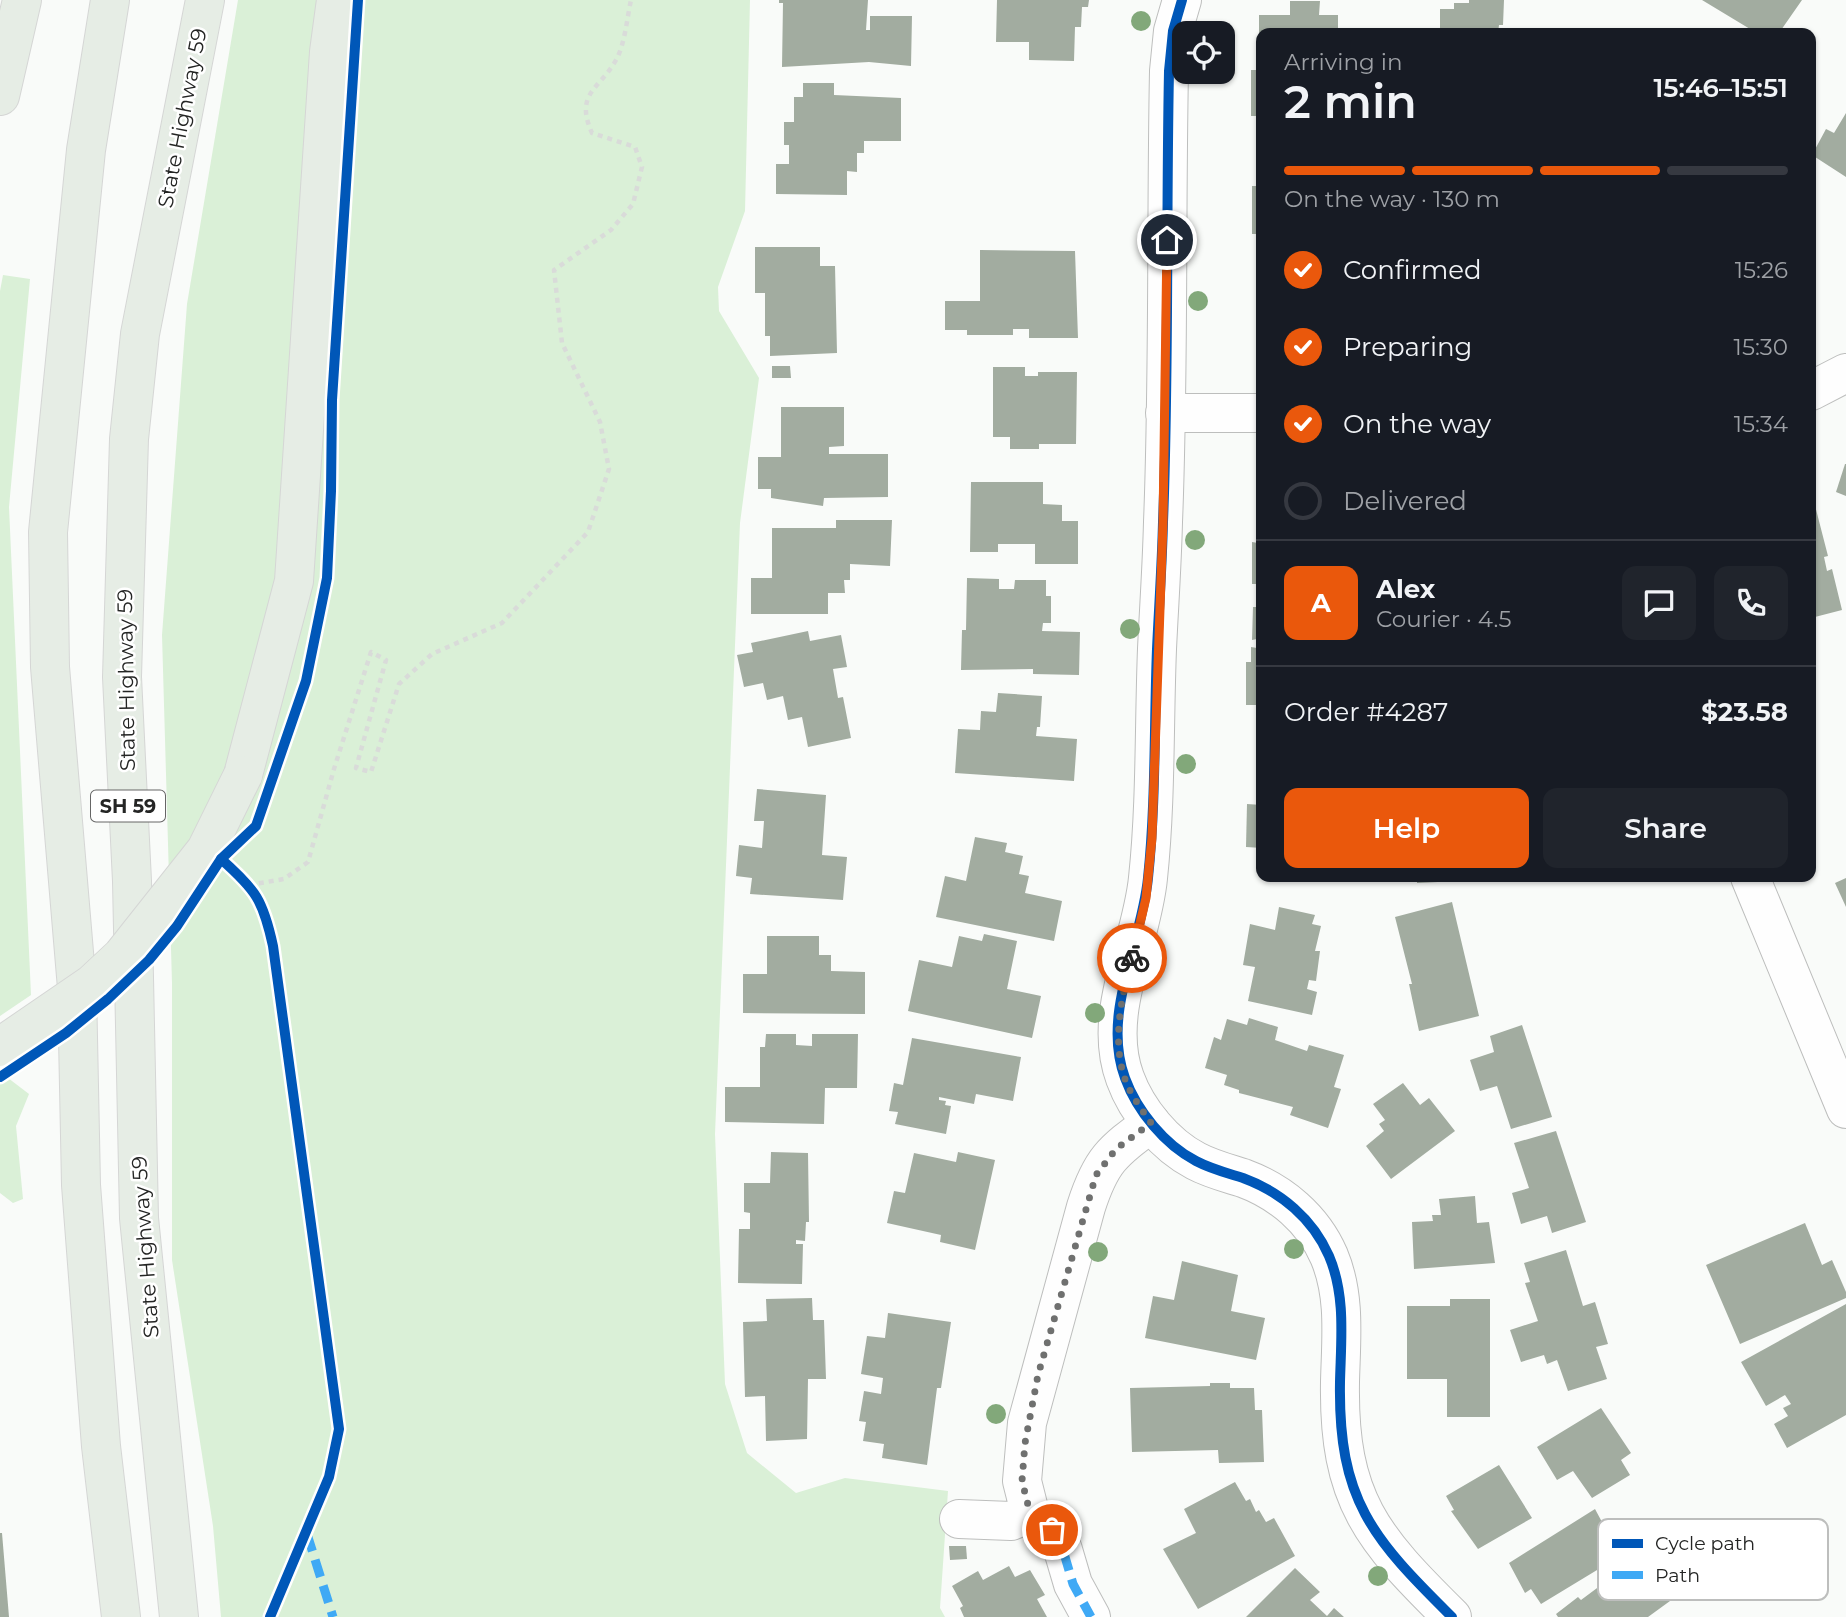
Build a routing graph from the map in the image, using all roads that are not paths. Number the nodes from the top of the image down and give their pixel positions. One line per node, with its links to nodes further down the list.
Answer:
1 (22, 0): 6 (main road)
2 (110, 0): 17 (main road, SH 59)
3 (205, 0): 18 (main road, State Highway 59 / SH 59)
4 (336, 0): 12 (main road, bridge)
5 (1182, 0): 9 (street)
6 (0, 96)
7 (1846, 373): 8 (street)
8 (1816, 388)
9 (1165, 413): 10 (street); 14 (street)
10 (1256, 413)
11 (1753, 882): 13 (street)
12 (0, 1047)
13 (1846, 1109)
14 (1151, 1123): 15 (street); 20 (street)
15 (1030, 1513): 16 (street); 19 (street)
16 (959, 1519)
17 (121, 1617)
18 (179, 1617)
19 (1091, 1617)
20 (1452, 1617)

